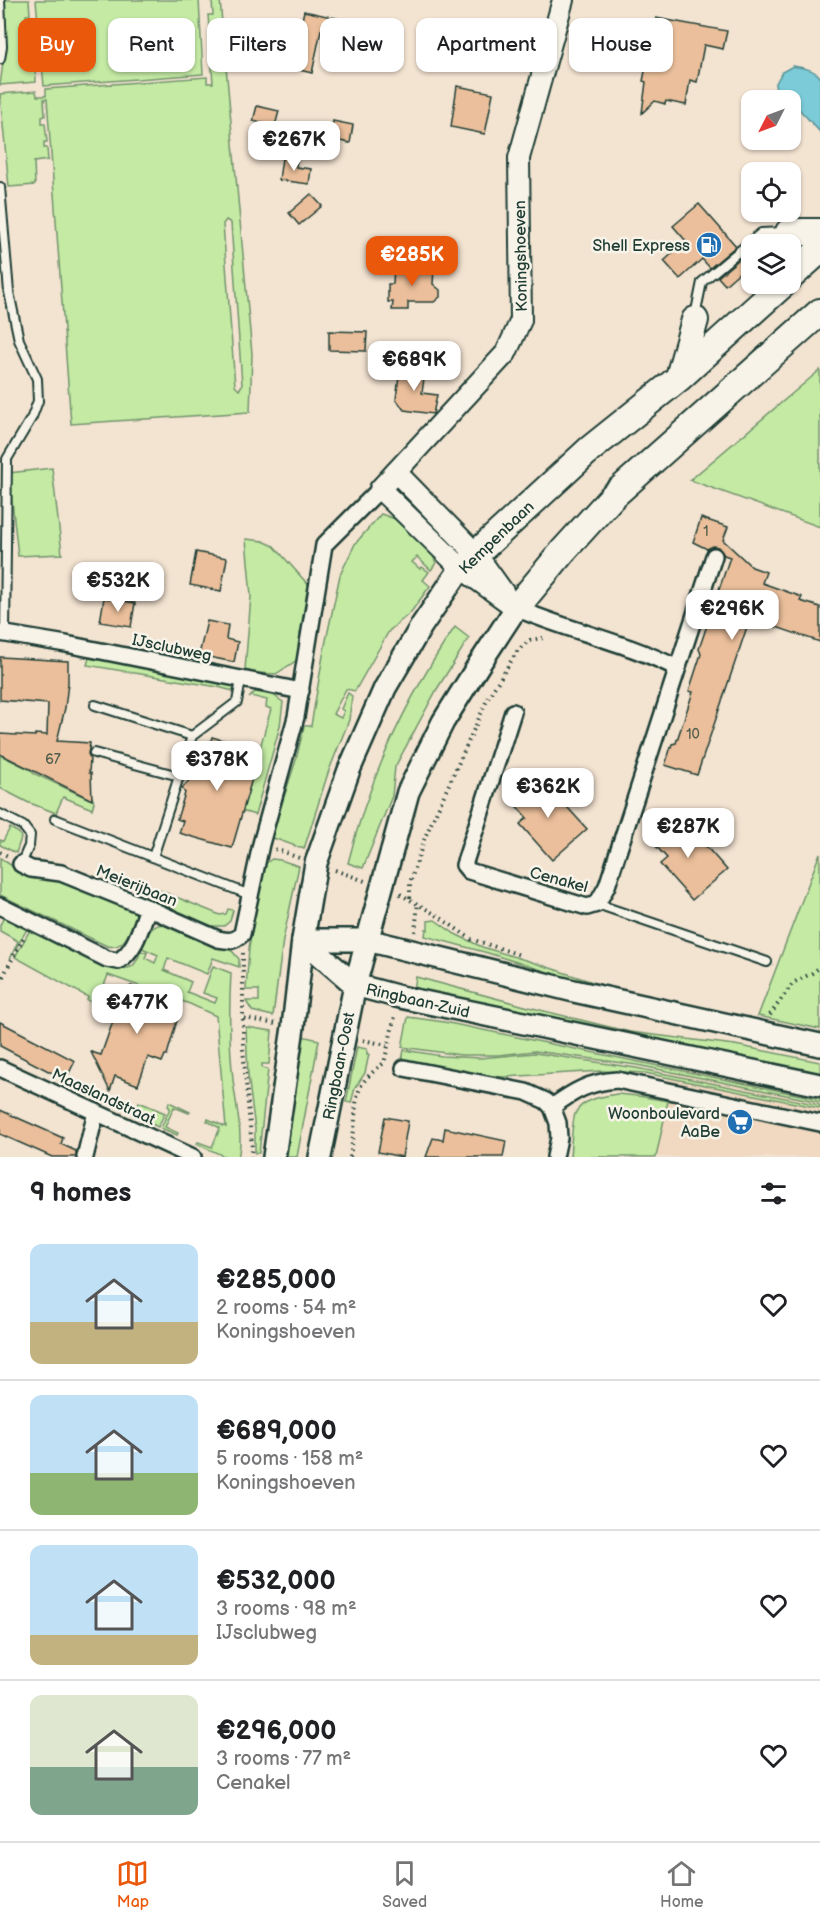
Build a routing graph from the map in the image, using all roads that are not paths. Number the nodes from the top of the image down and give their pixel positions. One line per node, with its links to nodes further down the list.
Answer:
1 (0, 0): 3 (lane)
2 (563, 0): 13 (street, Koningshoeven)
3 (0, 58)
4 (0, 187): 18 (lane)
5 (789, 232): 6 (highway); 11 (lane)
6 (820, 232)
7 (820, 250): 8 (highway)
8 (801, 267)
9 (772, 294): 12 (highway, Kempenbaan)
10 (820, 312): 17 (highway)
11 (695, 320): 12 (highway)
12 (679, 378): 16 (highway, Kempenbaan)
13 (396, 472): 14 (street, Koningshoeven); 16 (street)
14 (380, 489): 16 (street); 21 (street)
15 (714, 556): 19 (street, Cenakel)
16 (469, 561): 17 (street); 35 (main road, Kempenbaan)
17 (516, 608): 19 (street); 36 (main road)
18 (3, 633): 20 (street, IJsclubweg)
19 (677, 668): 32 (street, Cenakel)
20 (241, 680): 21 (street, IJsclubweg); 24 (lane)
21 (301, 691): 31 (street)
22 (95, 705): 24 (lane)
23 (513, 712): 32 (street, Cenakel)
24 (192, 736): 26 (lane)
25 (94, 753): 26 (lane)
26 (178, 776): 29 (lane)
27 (0, 814): 30 (lane)
28 (55, 819): 29 (lane)
29 (153, 857): 31 (lane)
30 (21, 864): 34 (street, Meierijbaan)
31 (250, 895): 34 (street, Meierijbaan)
32 (597, 904): 37 (lane)
33 (0, 906): 34 (street)
34 (148, 908)
35 (303, 940): 36 (main road); 38 (main road, Ringbaan-Zuid); 48 (main road)
36 (367, 940): 38 (main road, Ringbaan-Oost); 39 (main road)
37 (767, 962)
38 (355, 985): 42 (main road, Ringbaan-Zuid); 49 (main road, Ringbaan-Oost)
39 (820, 1045)
40 (0, 1068): 44 (street, Maaslandstraat)
41 (404, 1068): 43 (street)
42 (820, 1085)
43 (552, 1107): 45 (street); 50 (street)
44 (96, 1112): 46 (street); 47 (street, Maaslandstraat)
45 (820, 1123)
46 (85, 1157)
47 (194, 1157)
48 (274, 1157)
49 (320, 1157)
50 (555, 1157)

